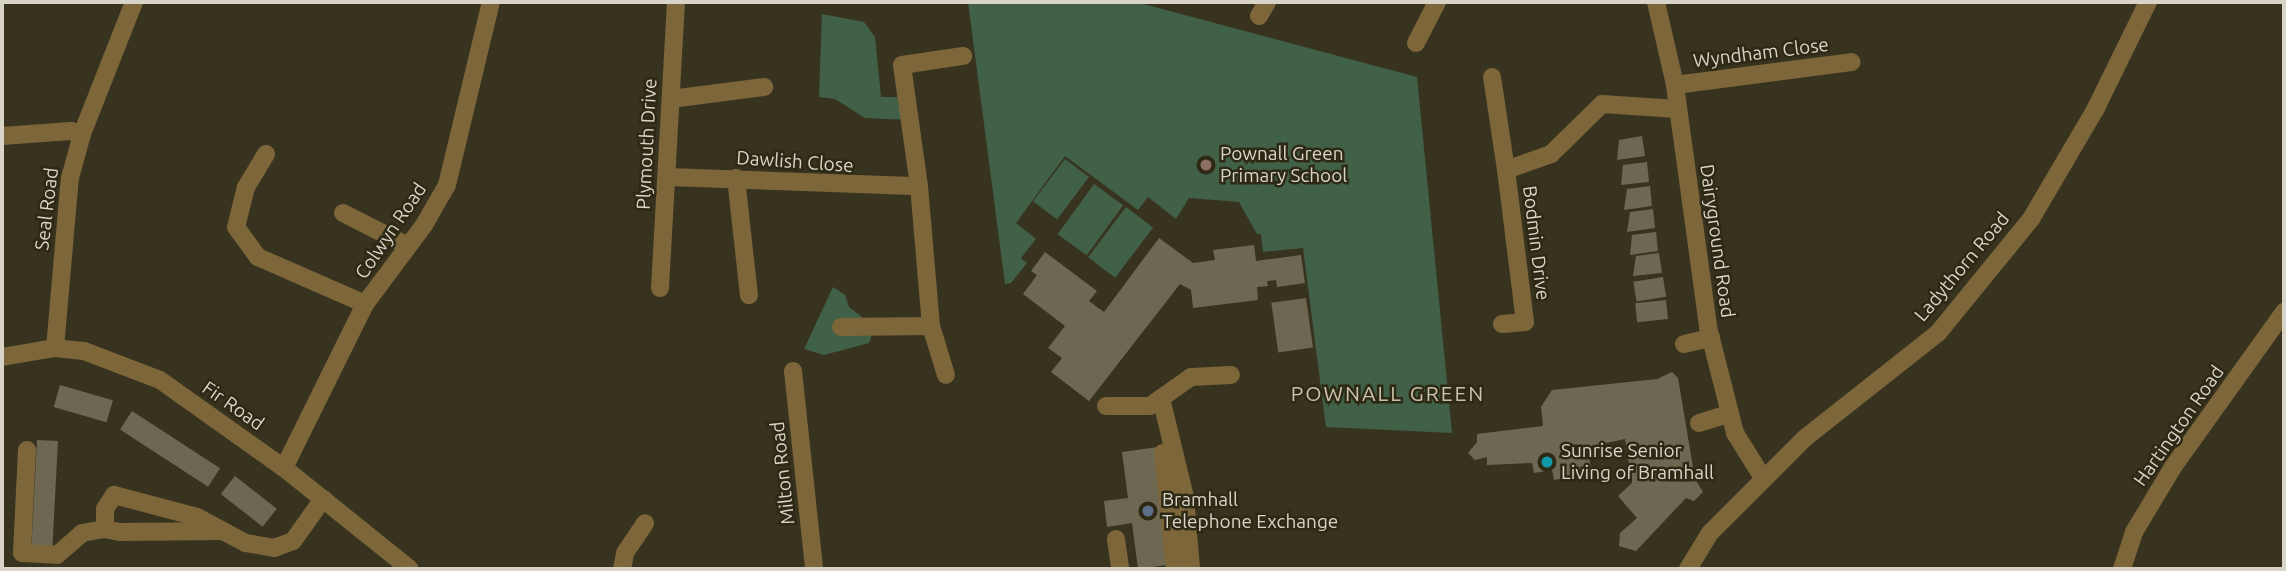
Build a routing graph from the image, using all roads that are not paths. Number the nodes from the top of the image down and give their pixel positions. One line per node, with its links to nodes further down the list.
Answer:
1 (134, 2): 15 (street, Seal Road)
2 (491, 2): 23 (street, Colwyn Road)
3 (676, 2): 13 (street, Plymouth Drive)
4 (1437, 2): 7 (street)
5 (1656, 2): 11 (street, Dairyground Road)
6 (2148, 2): 45 (street, Ladythorn Road)
7 (1416, 43)
8 (963, 56): 21 (street)
9 (1852, 62): 11 (street, Wyndham Close)
10 (1492, 77): 18 (street, Bodmin Drive)
11 (1675, 85): 14 (street, Dairyground Road)
12 (764, 87): 13 (street)
13 (671, 99): 19 (street, Plymouth Drive)
14 (1677, 109): 18 (street, Bodmin Drive); 31 (street, Dairyground Road)
15 (82, 134): 16 (street); 33 (street, Seal Road)
16 (2, 136)
17 (266, 154): 26 (street)
18 (1506, 170): 28 (street, Bodmin Drive)
19 (668, 177): 20 (street, Dawlish Close); 24 (street, Plymouth Drive)
20 (736, 178): 21 (street, Dawlish Close); 25 (street)
21 (919, 186): 29 (street)
22 (343, 213): 23 (street)
23 (408, 246): 26 (street, Colwyn Road)
24 (660, 288)
25 (749, 295)
26 (365, 304): 44 (street, Colwyn Road)
27 (2284, 312): 58 (street, Hartington Road)
28 (1502, 324)
29 (931, 326): 30 (street); 36 (street)
30 (841, 327)
31 (1711, 338): 32 (street); 40 (street, Dairyground Road)
32 (1684, 344)
33 (55, 348): 34 (street, Fir Road); 44 (street, Fir Road)
34 (2, 357)
35 (793, 371): 53 (street, Milton Road)
36 (946, 375)
37 (1231, 375): 38 (street)
38 (1161, 398): 39 (street); 56 (street)
39 (1106, 406)
40 (1729, 414): 41 (street); 45 (street, Dairyground Road)
41 (1699, 423)
42 (27, 450): 48 (street)
43 (1163, 453): 55 (street)
44 (284, 468): 46 (street, Fir Road)
45 (1763, 478): 57 (street, Ladythorn Road)
46 (323, 499): 49 (street); 51 (street, Fir Road)
47 (645, 523): 52 (street)
48 (105, 529): 49 (street); 49 (street)
49 (223, 531)
50 (1116, 539): 54 (street)
51 (410, 569)
52 (622, 569)
53 (814, 569)
54 (1120, 569)
55 (1175, 569)
56 (1191, 569)
57 (1688, 569)
58 (2122, 569)

